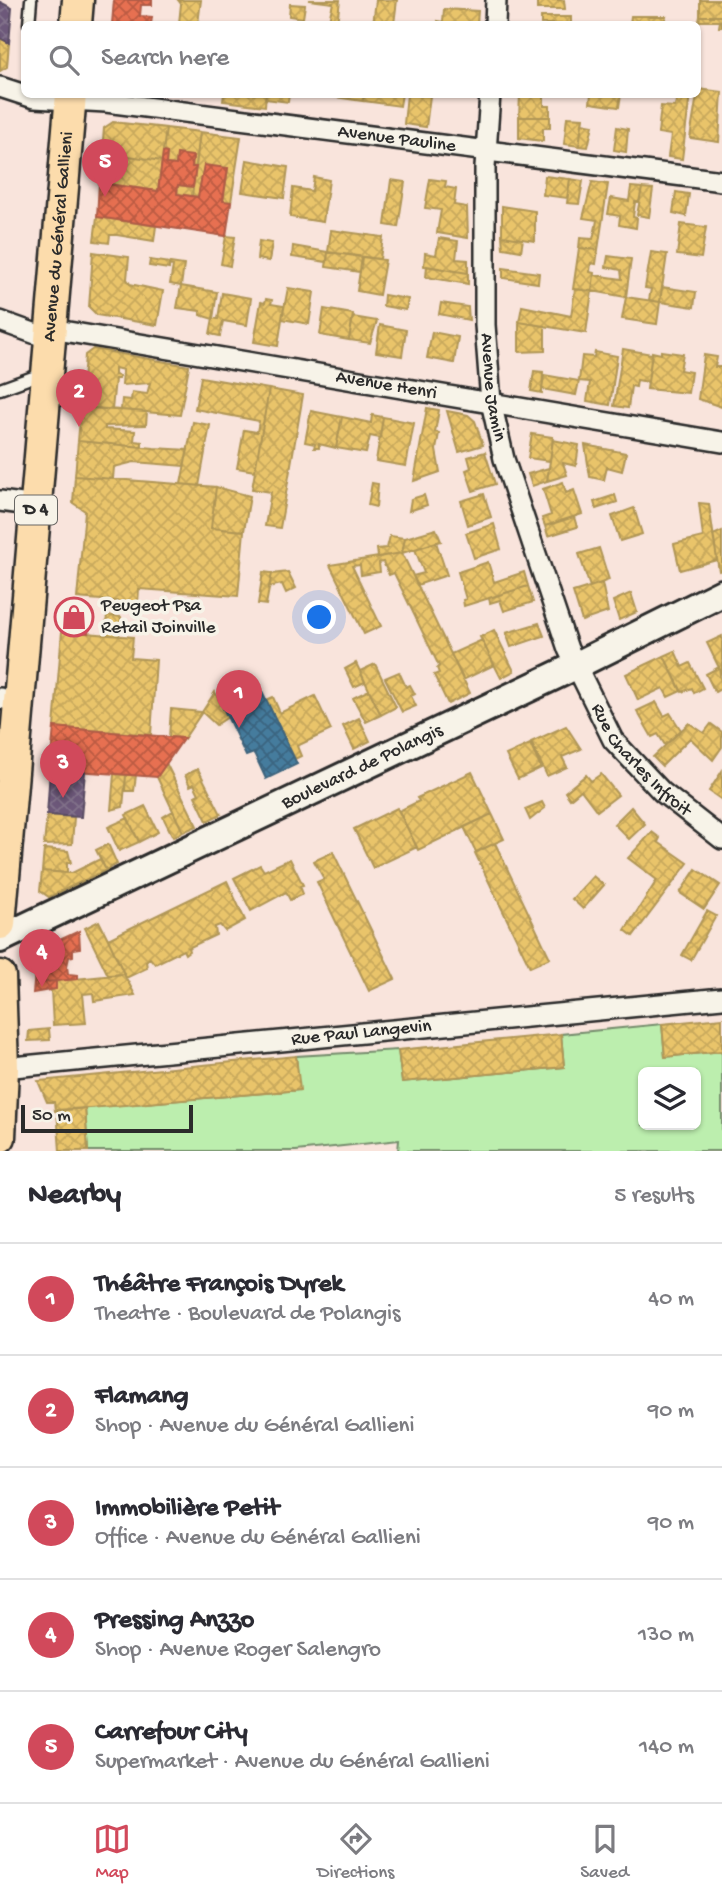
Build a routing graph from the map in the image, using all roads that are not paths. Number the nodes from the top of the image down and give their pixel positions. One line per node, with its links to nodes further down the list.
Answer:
1 (31, 0): 4 (lane)
2 (78, 0): 5 (main road)
3 (496, 0): 6 (street)
4 (29, 21)
5 (76, 21)
6 (495, 21)
7 (0, 87): 8 (street, Avenue Pauline)
8 (21, 93)
9 (71, 98): 15 (main road, Avenue du Général Gallieni / D 4)
10 (79, 98): 12 (street, Avenue Pauline)
11 (490, 98): 12 (street, Avenue Jamin)
12 (486, 151): 13 (street, Avenue Pauline); 18 (street, Avenue Jamin)
13 (722, 181)
14 (0, 321): 15 (street, Avenue Henri)
15 (50, 334): 16 (main road, Avenue du Général Gallieni / D 4); 18 (street, Avenue Henri)
16 (47, 372): 17 (lane); 21 (main road, Avenue du Général Gallieni / D 4)
17 (0, 389)
18 (491, 402): 19 (street, Avenue Henri); 23 (street, Avenue Jamin)
19 (722, 442)
20 (0, 501): 21 (street)
21 (36, 506): 24 (main road, Avenue du Général Gallieni / D 4)
22 (722, 593): 23 (street, Boulevard de Polangis)
23 (575, 666): 25 (street, Rue Charles Infroit); 27 (street, Boulevard de Polangis)
24 (9, 700): 26 (main road, Avenue du Général Gallieni / D 4)
25 (722, 839)
26 (0, 924)
27 (0, 939)
28 (0, 976): 30 (main road)
29 (722, 998): 30 (street, Rue Paul Langevin)
30 (3, 1068): 31 (main road)
31 (0, 1137)

